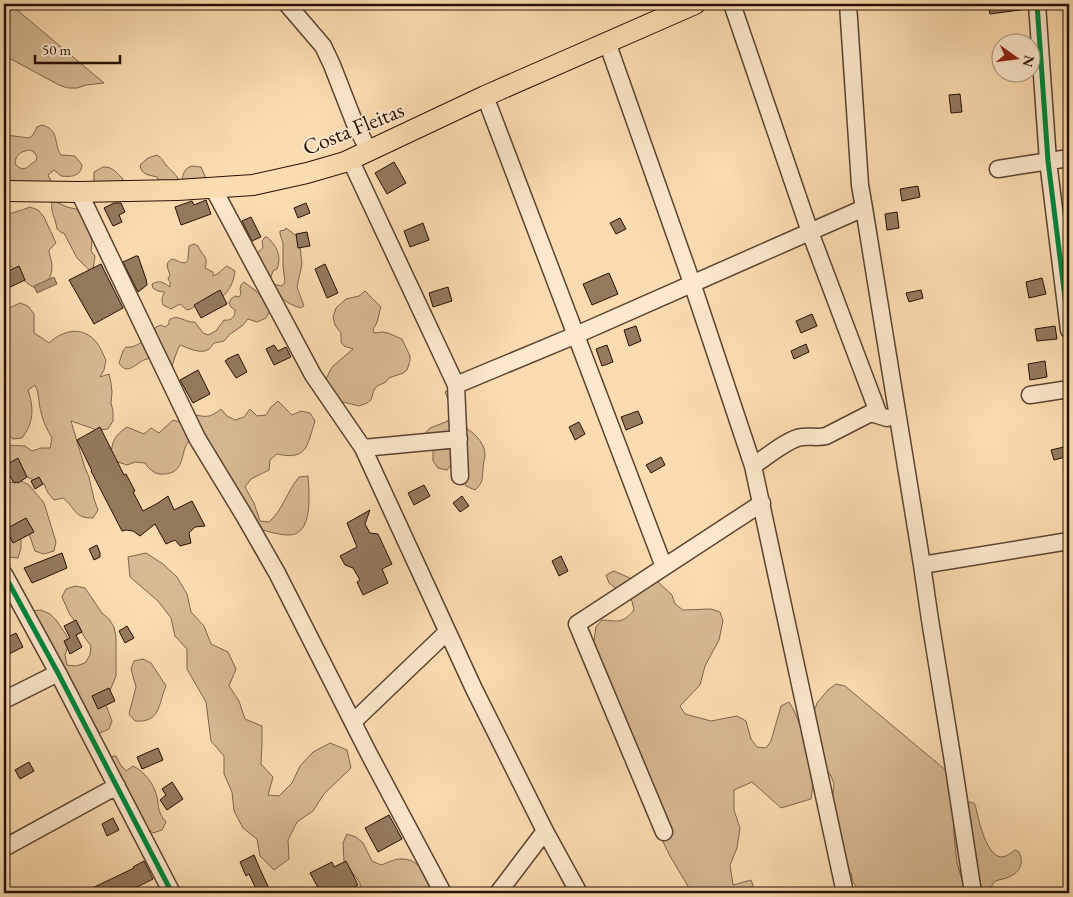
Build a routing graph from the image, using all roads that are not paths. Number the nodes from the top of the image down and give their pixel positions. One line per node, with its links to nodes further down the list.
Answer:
1 (287, 4): 8 (street)
2 (695, 4): 6 (main road, Costa Fleitas)
3 (732, 4): 17 (street)
4 (848, 4): 16 (street)
5 (1037, 4): 11 (street)
6 (607, 42): 7 (main road, Costa Fleitas); 18 (street)
7 (485, 96): 8 (main road, Costa Fleitas); 20 (street)
8 (369, 151): 10 (main road, Costa Fleitas)
9 (1069, 158): 11 (street)
10 (350, 159): 13 (main road, Costa Fleitas); 21 (street)
11 (1048, 161): 12 (street); 19 (street)
12 (998, 169)
13 (213, 188): 15 (main road, Costa Fleitas); 27 (street)
14 (4, 191): 15 (main road, Costa Fleitas)
15 (79, 192): 38 (street)
16 (864, 208): 17 (street); 25 (street)
17 (810, 232): 18 (street); 24 (street)
18 (692, 284): 20 (street); 28 (street)
19 (1069, 330)
20 (576, 335): 21 (street); 33 (street)
21 (456, 385): 26 (street)
22 (1069, 389): 23 (street)
23 (1030, 395)
24 (879, 415): 25 (street); 28 (street)
25 (900, 426): 32 (street)
26 (459, 439): 27 (street); 29 (street)
27 (363, 448): 35 (street)
28 (753, 466): 30 (street)
29 (460, 476)
30 (762, 503): 33 (street); 47 (street)
31 (1069, 541): 32 (street)
32 (922, 565): 48 (street)
33 (664, 568): 41 (street)
34 (4, 574): 36 (street)
35 (447, 632): 38 (street); 40 (street)
36 (58, 673): 37 (street); 39 (street)
37 (4, 700)
38 (353, 722): 44 (street)
39 (116, 786): 42 (street); 43 (street)
40 (545, 831): 45 (street); 46 (street)
41 (664, 832)
42 (4, 848)
43 (172, 893)
44 (443, 893)
45 (498, 893)
46 (580, 893)
47 (846, 893)
48 (973, 893)

